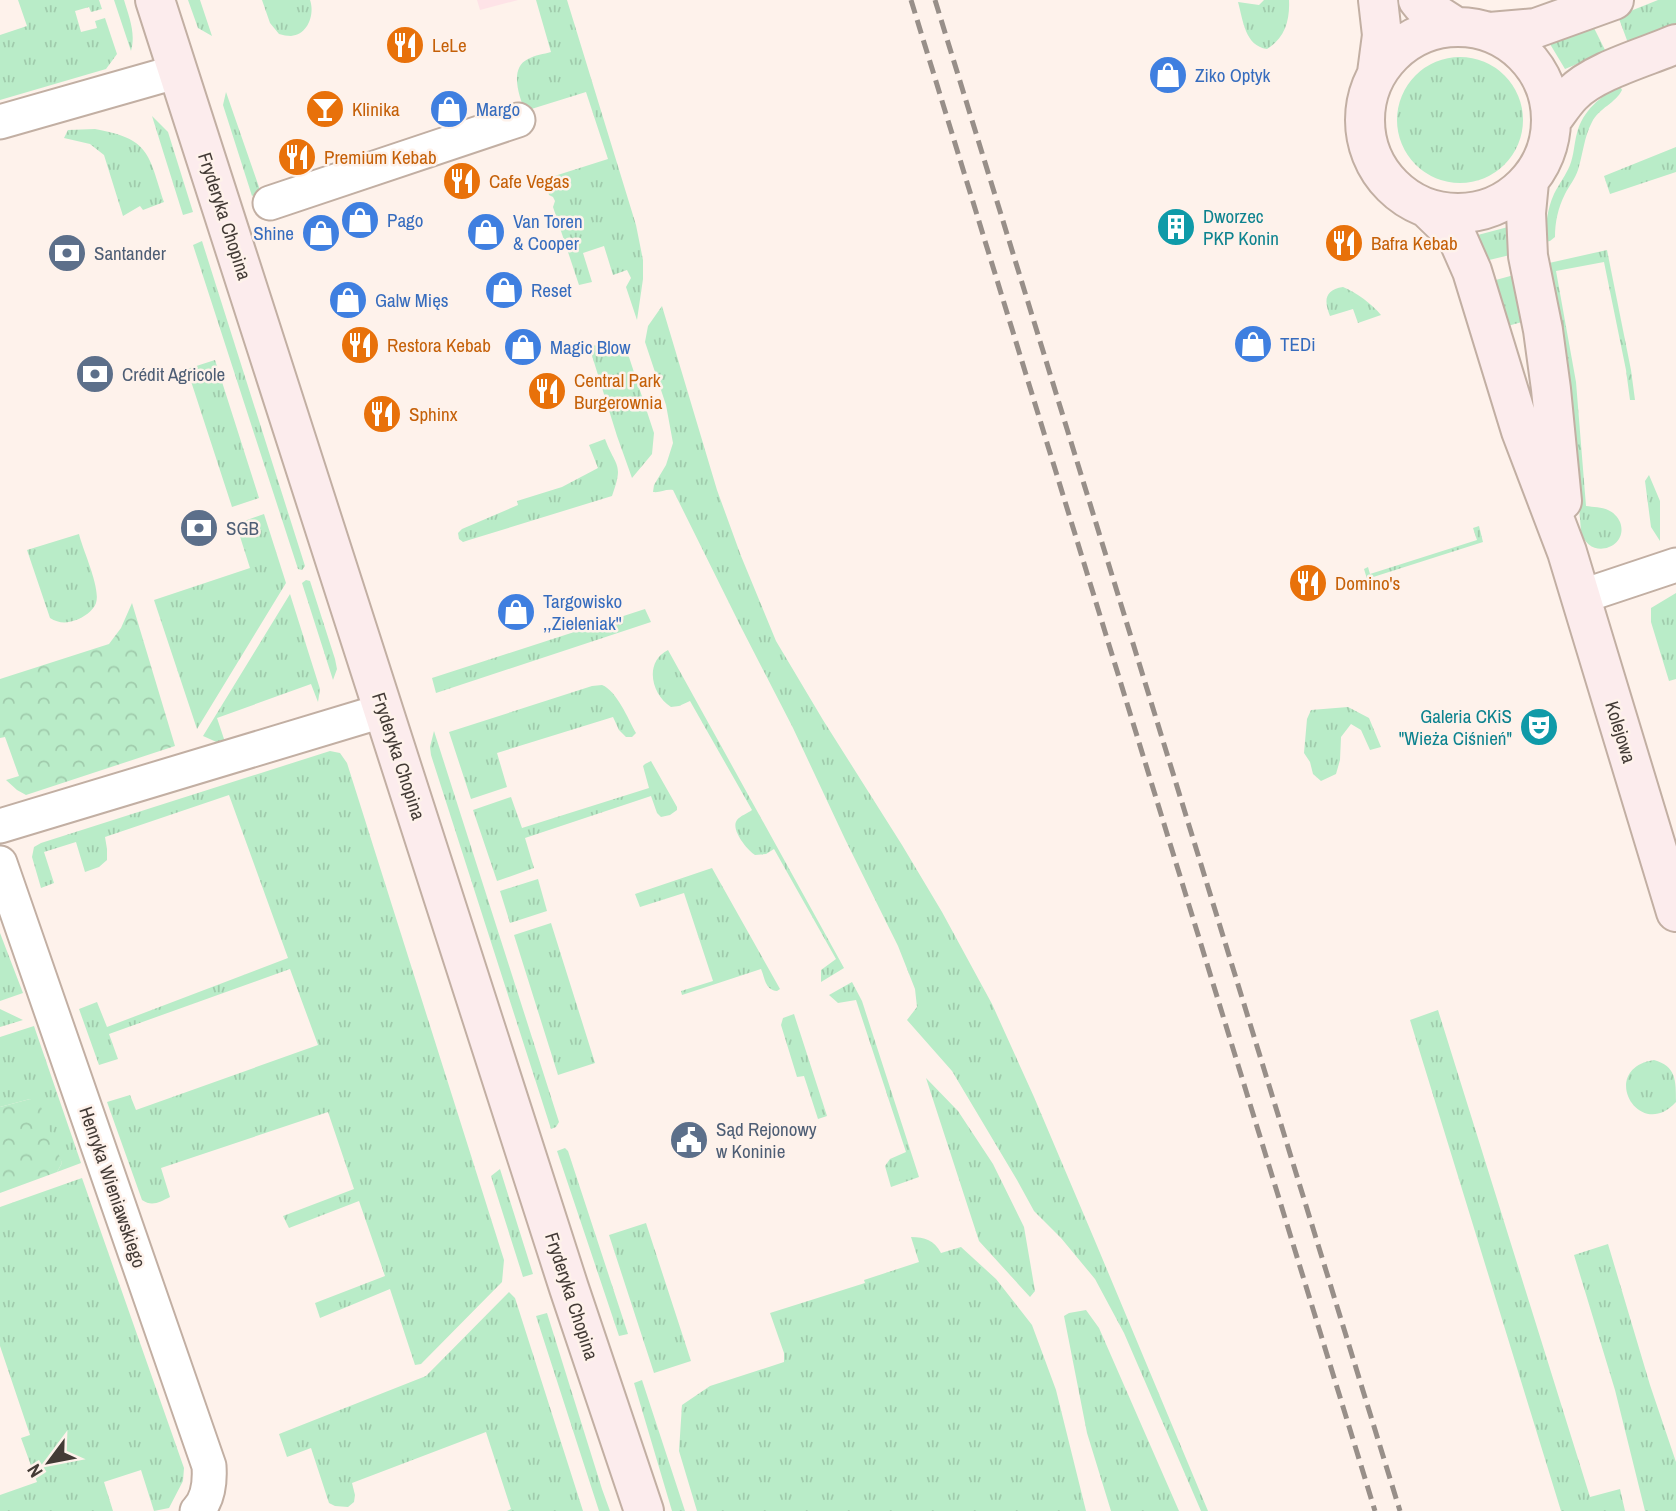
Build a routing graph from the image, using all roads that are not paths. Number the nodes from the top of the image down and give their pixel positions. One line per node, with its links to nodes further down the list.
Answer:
1 (156, 0): 7 (street, Fryderyka Chopina)
2 (1378, 0): 8 (street)
3 (1418, 0): 5 (street)
4 (1614, 0): 5 (street)
5 (1473, 30): 8 (street); 10 (street)
6 (1676, 44): 10 (street)
7 (178, 71): 11 (street); 18 (street, Fryderyka Chopina)
8 (1377, 73): 14 (street)
9 (519, 120): 13 (street)
10 (1552, 121): 12 (street)
11 (0, 122)
12 (1529, 181): 14 (street); 15 (street, Kolejowa)
13 (271, 203)
14 (1428, 209): 15 (street, Kolejowa)
15 (1567, 552): 17 (street, Kolejowa)
16 (1676, 565): 17 (street)
17 (1580, 597): 21 (street, Kolejowa)
18 (385, 710): 19 (street); 23 (street, Fryderyka Chopina)
19 (0, 826)
20 (0, 863): 22 (street, Henryka Wieniawskiego)
21 (1676, 912)
22 (197, 1511)
23 (644, 1511)

